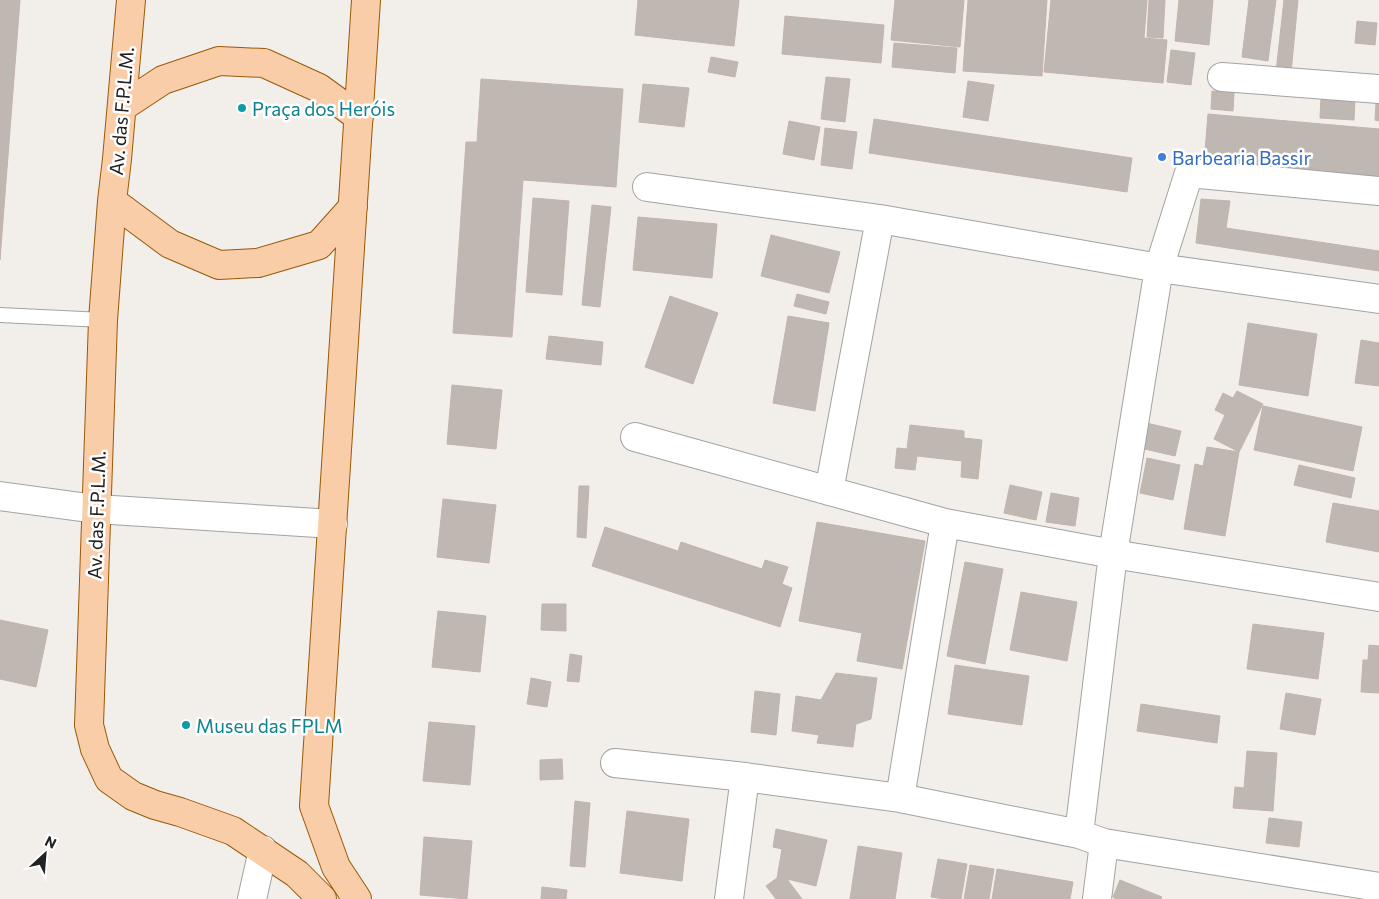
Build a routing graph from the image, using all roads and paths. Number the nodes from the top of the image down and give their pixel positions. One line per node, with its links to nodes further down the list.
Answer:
1 (131, 0): 5 (main road, Av. das F.P.L.M.)
2 (366, 0): 6 (main road)
3 (1222, 77): 4 (street)
4 (1379, 89)
5 (122, 107): 6 (main road); 9 (main road, Av. das F.P.L.M.)
6 (359, 117): 10 (main road)
7 (647, 187): 11 (street)
8 (1379, 191): 12 (street)
9 (112, 201): 10 (main road); 15 (main road, Av. das F.P.L.M.)
10 (353, 208): 21 (main road)
11 (880, 219): 12 (street); 17 (street)
12 (1159, 268): 13 (street); 22 (street)
13 (1379, 299)
14 (0, 315): 15 (lane)
15 (103, 320): 19 (main road, Av. das F.P.L.M.)
16 (635, 437): 17 (street)
17 (829, 491): 20 (street)
18 (0, 496): 19 (street)
19 (96, 509): 21 (street); 29 (main road, Av. das F.P.L.M.)
20 (945, 523): 22 (street); 26 (street)
21 (333, 524): 34 (main road)
22 (1114, 554): 23 (street); 27 (street)
23 (1379, 597)
24 (615, 763): 25 (street)
25 (745, 777): 26 (street); 31 (street)
26 (900, 798): 27 (street)
27 (1079, 834): 28 (street)
28 (1104, 843): 30 (street); 35 (street)
29 (263, 850): 32 (street); 33 (main road, Av. das F.P.L.M.)
30 (1379, 887)
31 (735, 893)
32 (252, 899)
33 (322, 899)
34 (357, 899)
35 (1097, 899)

